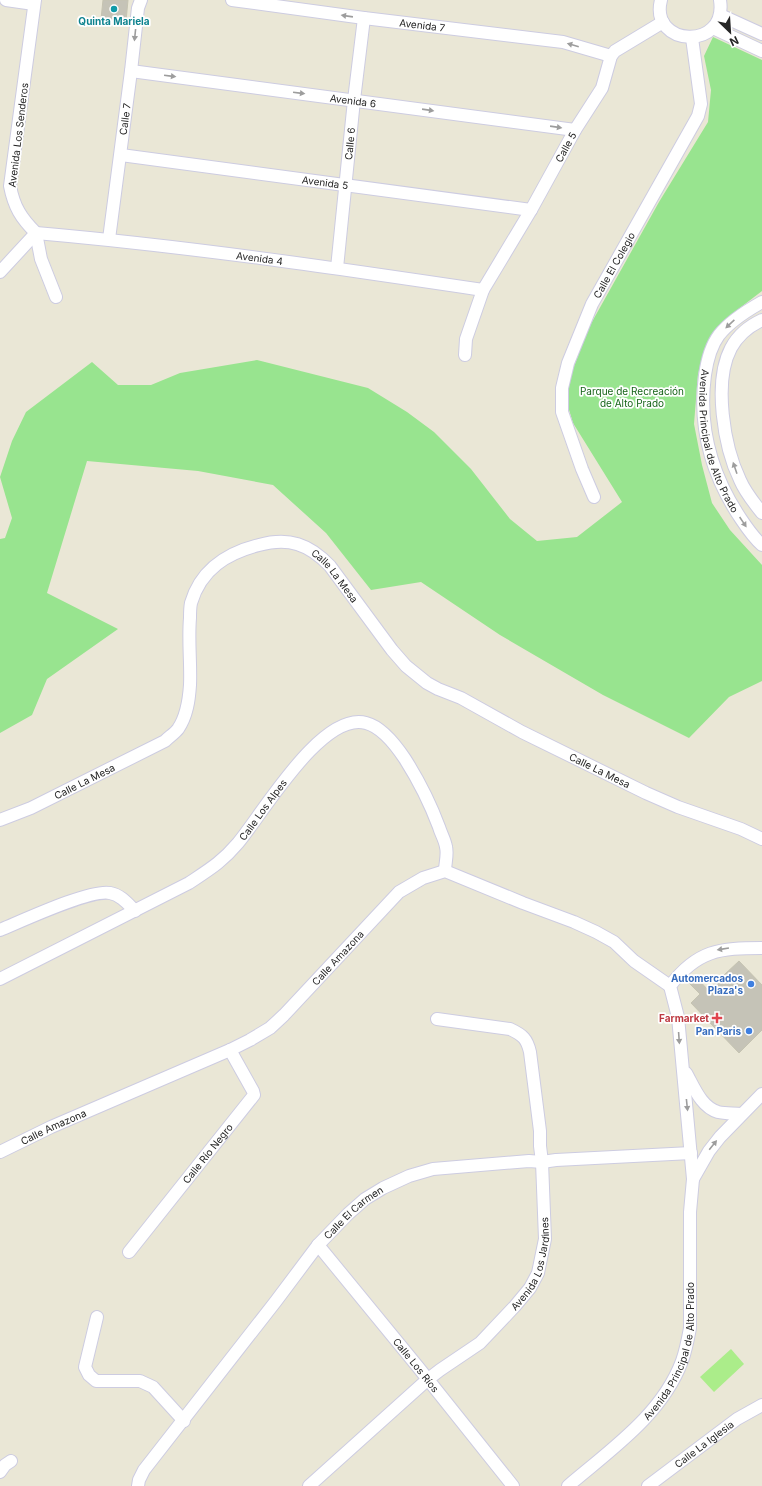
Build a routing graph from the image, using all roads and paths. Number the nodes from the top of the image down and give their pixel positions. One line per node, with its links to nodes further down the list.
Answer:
1 (6, 0): 6 (street)
2 (141, 0): 15 (street, Calle 7, one-way to 15)
3 (232, 0): 8 (street, Avenida 7, one-way to 3)
4 (720, 0): 7 (street)
5 (659, 1): 9 (street)
6 (34, 2): 21 (street, Avenida Los Senderos)
7 (720, 15): 10 (street); 11 (street)
8 (364, 18): 14 (street, Avenida 7, one-way to 8); 16 (street, Calle 6)
9 (663, 22): 12 (street); 14 (street)
10 (713, 28): 12 (street); 13 (street)
11 (762, 34)
12 (692, 38): 30 (street, Calle El Colegio)
13 (762, 51)
14 (611, 56): 17 (street, Calle 5)
15 (131, 71): 16 (street, Avenida 6, one-way to 16); 18 (street, Calle 7)
16 (354, 100): 17 (street, Avenida 6, one-way to 17); 19 (street, Calle 6)
17 (575, 130): 20 (street, Calle 5)
18 (120, 155): 19 (street, Avenida 5); 22 (street, Calle 7)
19 (345, 185): 20 (street, Avenida 5); 23 (street, Calle 6)
20 (531, 210): 25 (street, Calle 5)
21 (36, 233): 22 (street, Avenida 4); 24 (street); 26 (street)
22 (109, 239): 23 (street, Avenida 4)
23 (337, 268): 25 (street, Avenida 4)
24 (0, 272)
25 (483, 290): 29 (street, Calle 5)
26 (56, 297)
27 (762, 302): 32 (street, Avenida Principal de Alto Prado, one-way to 32)
28 (762, 320): 31 (street, Avenida Principal de Alto Prado, one-way to 28)
29 (466, 355)
30 (594, 497)
31 (762, 513)
32 (762, 545)
33 (0, 820): 34 (street, Calle La Mesa)
34 (762, 839)
35 (445, 871): 36 (street, Calle Los Alpes); 40 (street); 42 (street, Calle Amazona)
36 (135, 911): 37 (street); 39 (street, Calle Los Alpes)
37 (0, 930)
38 (762, 948): 40 (street, one-way to 40)
39 (0, 979)
40 (670, 986): 43 (street, Avenida Principal de Alto Prado, one-way to 43)
41 (437, 1020): 48 (street, Avenida Los Jardines)
42 (230, 1050): 46 (street, Calle Amazona); 51 (street, Calle Río Negro)
43 (683, 1066): 45 (street, Avenida Principal de Alto Prado); 47 (street, Avenida Principal de Alto Prado, one-way to 47)
44 (762, 1094): 45 (street, Avenida Principal de Alto Prado)
45 (741, 1114): 49 (street, Avenida Principal de Alto Prado, one-way to 45)
46 (0, 1152)
47 (691, 1153): 48 (street, Calle El Carmen); 49 (street, Avenida Principal de Alto Prado)
48 (542, 1162): 50 (street, Calle El Carmen); 53 (street, Avenida Los Jardines)
49 (693, 1179): 61 (street, Avenida Principal de Alto Prado)
50 (318, 1245): 53 (street, Calle Los Ríos); 55 (street, Calle El Carmen)
51 (129, 1252)
52 (97, 1317): 55 (street)
53 (427, 1380): 59 (street, Avenida Los Jardines); 60 (street, Calle Los Ríos)
54 (762, 1405): 62 (street, Calle La Iglesia)
55 (184, 1421): 58 (street, Calle El Carmen)
56 (11, 1461): 57 (street)
57 (0, 1472)
58 (138, 1486)
59 (309, 1486)
60 (512, 1486)
61 (568, 1486)
62 (648, 1486)

